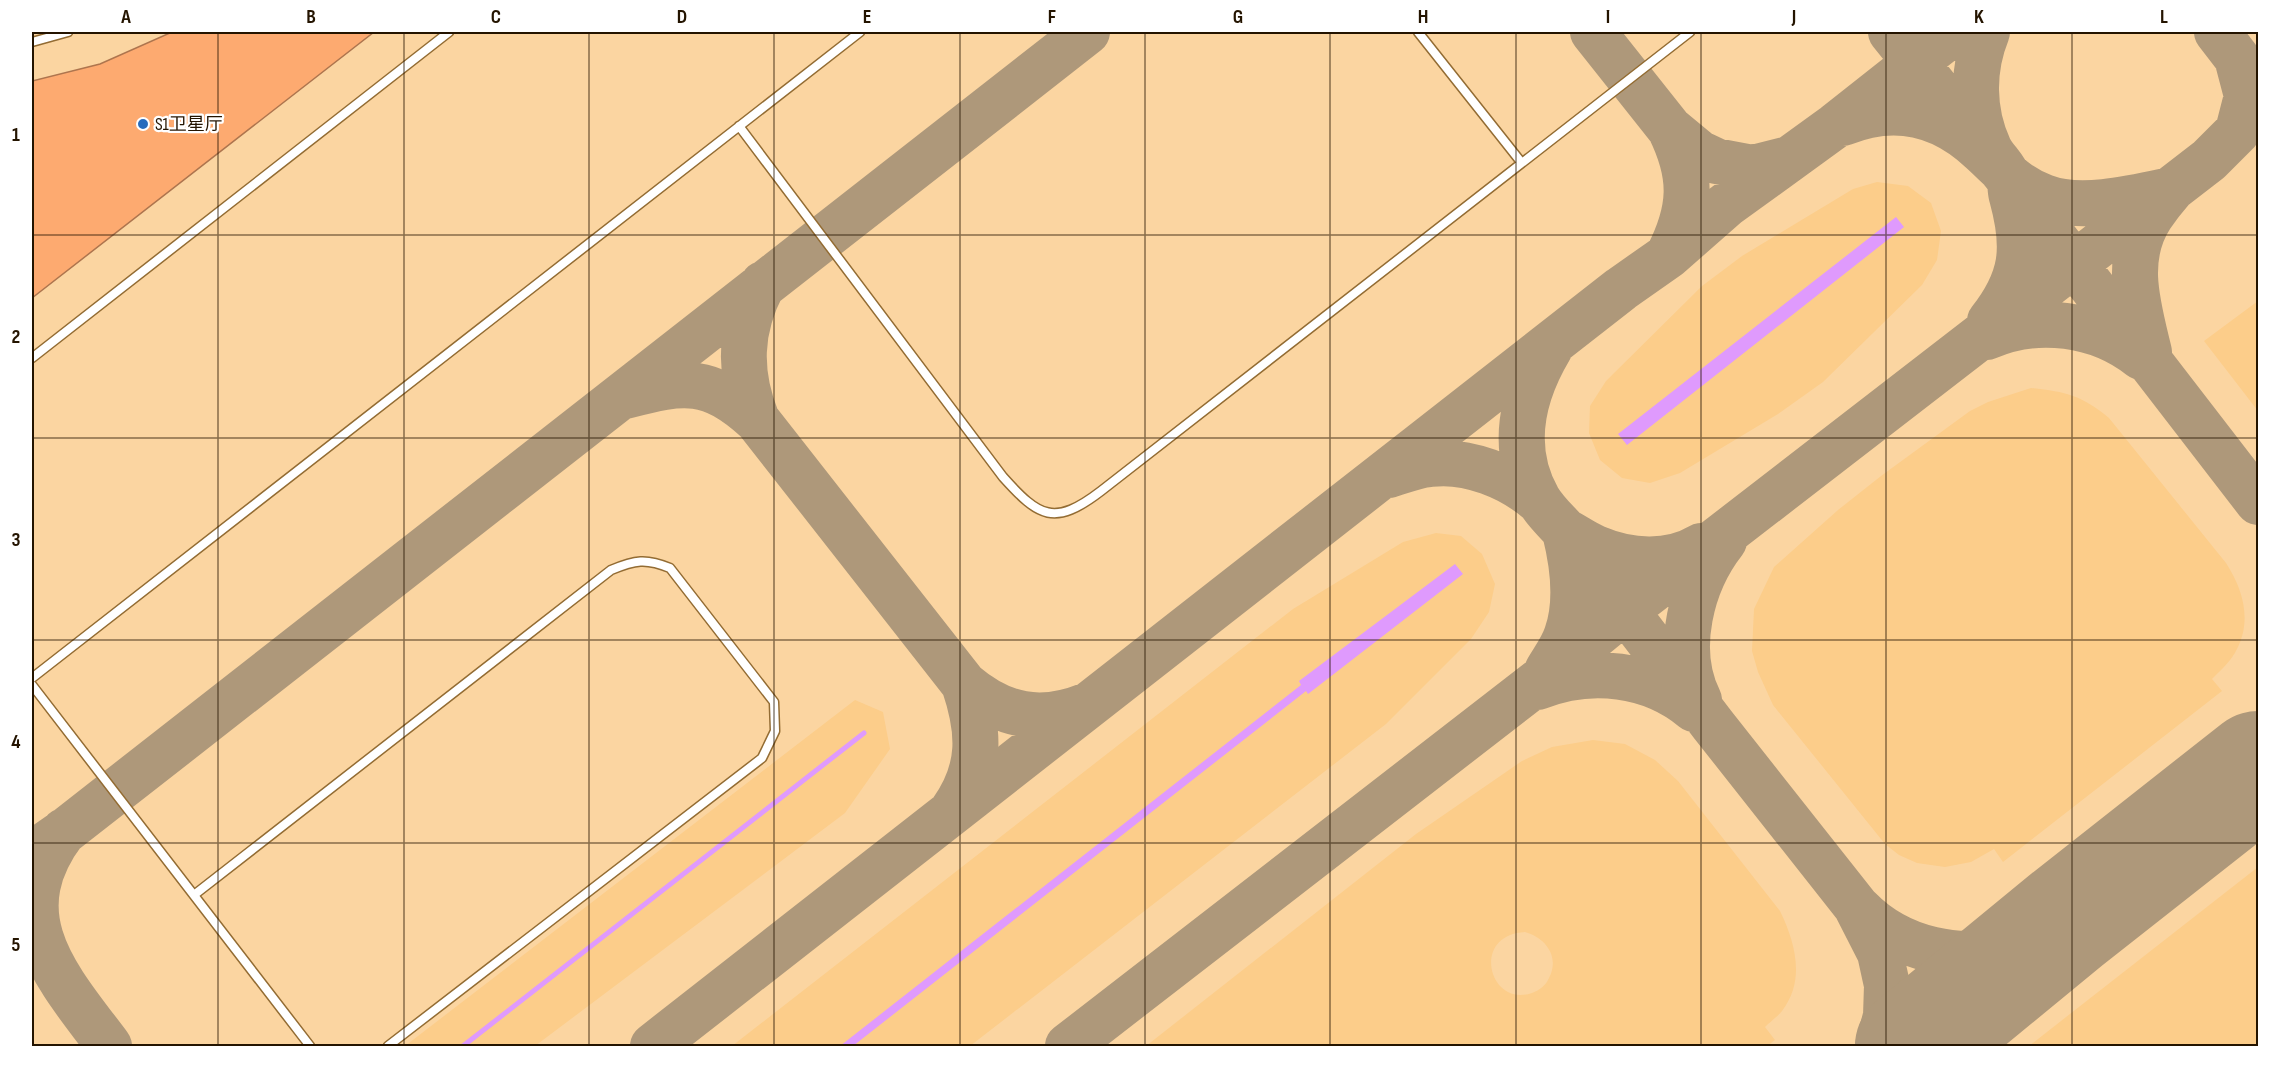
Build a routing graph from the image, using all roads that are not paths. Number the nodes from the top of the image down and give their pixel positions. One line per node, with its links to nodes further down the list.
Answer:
1 (68, 32): 6 (lane)
2 (449, 32): 9 (lane)
3 (860, 32): 7 (lane)
4 (1419, 32): 8 (lane)
5 (1690, 32): 8 (lane)
6 (32, 42)
7 (739, 126): 8 (lane); 10 (lane)
8 (1521, 162)
9 (32, 358)
10 (32, 678)
11 (32, 685): 12 (lane)
12 (194, 895): 13 (lane); 14 (lane)
13 (310, 1047)
14 (388, 1047)

